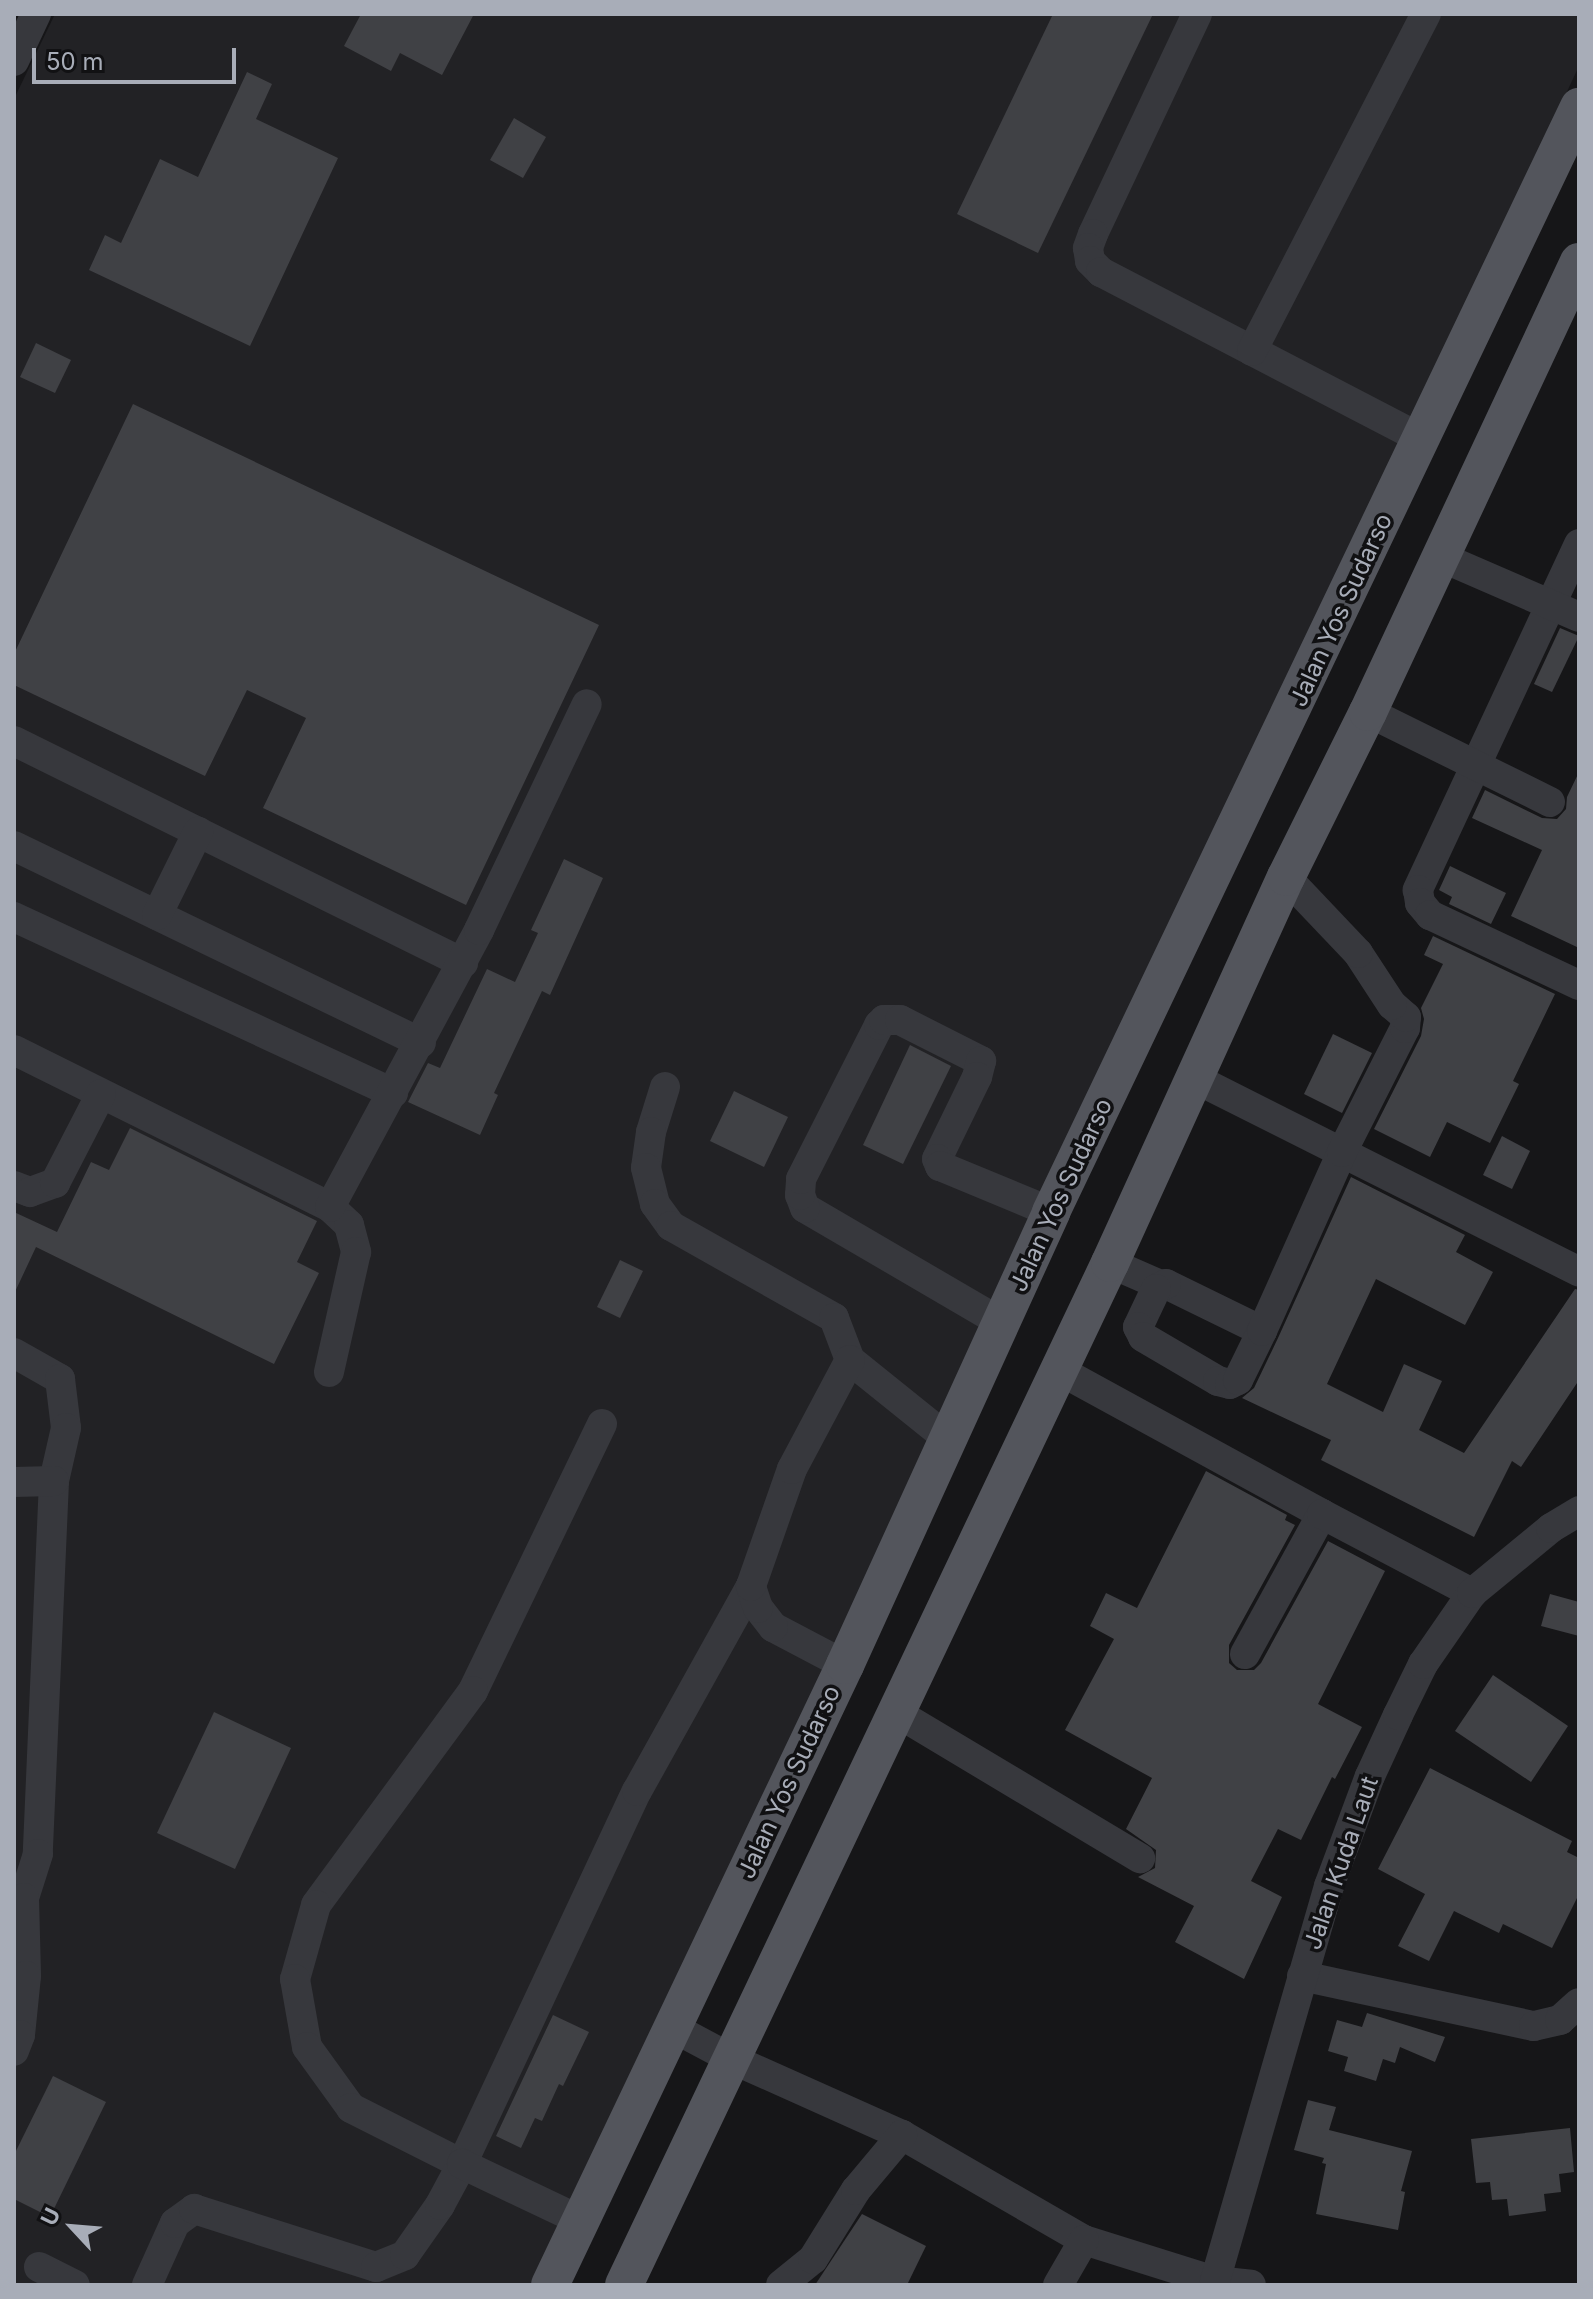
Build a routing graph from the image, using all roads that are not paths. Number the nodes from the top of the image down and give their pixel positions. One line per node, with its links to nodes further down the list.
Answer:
1 (36, 14): 4 (street)
2 (1197, 14): 7 (street)
3 (1426, 14): 7 (street)
4 (14, 61)
5 (1579, 107): 8 (main road, Jalan Yos Sudarso)
6 (1579, 262): 10 (main road)
7 (1252, 351): 8 (street)
8 (1422, 439): 34 (main road, Jalan Yos Sudarso)
9 (1579, 544): 11 (street)
10 (1441, 557): 11 (street); 14 (main road)
11 (1551, 605): 12 (street); 16 (street)
12 (1579, 617)
13 (587, 704): 23 (street)
14 (1368, 712): 16 (street); 20 (main road)
15 (14, 741): 18 (street)
16 (1475, 765): 17 (street); 24 (street)
17 (1550, 802)
18 (198, 832): 21 (street); 23 (street)
19 (14, 846): 21 (street)
20 (1286, 877): 27 (main road); 31 (street)
21 (157, 915): 25 (street)
22 (14, 917): 29 (street)
23 (463, 963): 25 (street)
24 (1579, 985)
25 (421, 1043): 29 (street)
26 (14, 1050): 30 (street)
27 (1194, 1078): 31 (street); 35 (main road)
28 (665, 1087): 41 (street)
29 (393, 1093): 33 (street)
30 (101, 1094): 32 (street); 33 (street)
31 (1342, 1152): 36 (street); 39 (street)
32 (14, 1186)
33 (330, 1207): 43 (street)
34 (1051, 1212): 38 (main road, Jalan Yos Sudarso); 38 (street)
35 (1110, 1263): 37 (street); 42 (main road)
36 (1579, 1272)
37 (1160, 1285): 39 (street); 39 (street)
38 (1002, 1323): 45 (main road, Jalan Yos Sudarso)
39 (1262, 1331)
40 (14, 1353): 46 (street)
41 (850, 1360): 45 (street); 50 (street)
42 (1057, 1369): 49 (street); 54 (main road)
43 (329, 1372)
44 (602, 1424): 62 (street)
45 (947, 1438): 53 (main road, Jalan Yos Sudarso)
46 (54, 1481): 47 (street); 59 (street)
47 (14, 1482)
48 (1579, 1511): 51 (street, Jalan Kuda Laut)
49 (1322, 1514): 51 (street); 52 (street)
50 (751, 1586): 53 (street); 62 (street)
51 (1472, 1593): 56 (street, Jalan Kuda Laut)
52 (1245, 1654)
53 (845, 1665): 58 (main road, Jalan Yos Sudarso)
54 (894, 1711): 55 (street); 60 (main road)
55 (1140, 1858)
56 (1302, 1976): 57 (street); 66 (street, Jalan Kuda Laut)
57 (1579, 2003)
58 (672, 2027): 60 (street); 63 (main road, Jalan Yos Sudarso)
59 (14, 2051)
60 (732, 2059): 61 (street); 70 (main road)
61 (902, 2135): 64 (street); 71 (street)
62 (462, 2164): 63 (street); 68 (street)
63 (580, 2220): 69 (main road, Jalan Yos Sudarso)
64 (1084, 2240): 66 (street); 72 (street)
65 (39, 2267): 67 (street)
66 (1215, 2281): 73 (street)
67 (75, 2285)
68 (147, 2285)
69 (550, 2285)
70 (624, 2285)
71 (781, 2285)
72 (1058, 2285)
73 (1251, 2285)

